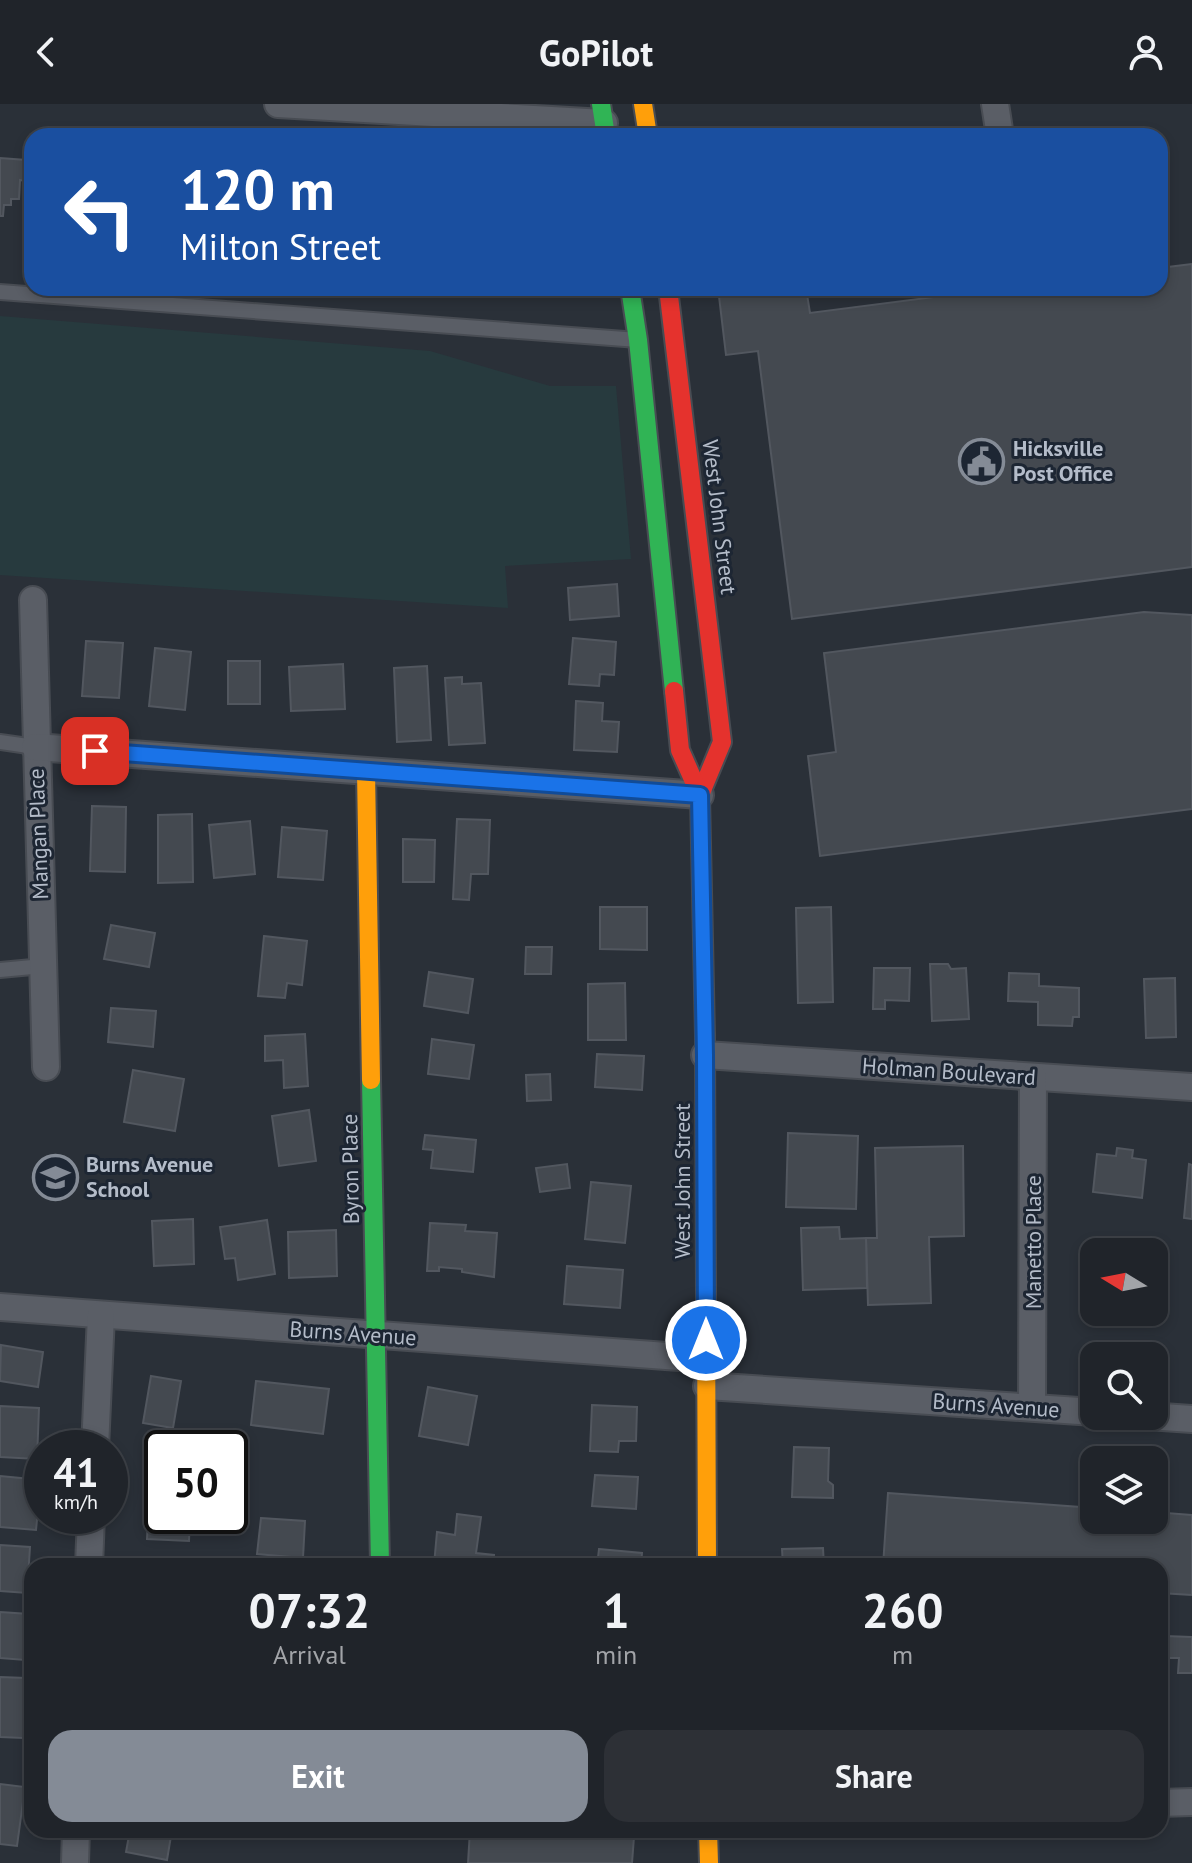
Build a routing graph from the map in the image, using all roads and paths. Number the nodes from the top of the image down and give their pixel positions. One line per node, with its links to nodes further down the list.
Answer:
1 (278, 104): 4 (street)
2 (643, 104): 5 (main road)
3 (995, 104): 6 (street)
4 (604, 121)
5 (647, 128)
6 (999, 128)
7 (0, 292): 8 (lane)
8 (24, 294)
9 (57, 296): 12 (lane)
10 (634, 296): 12 (main road, West John Street)
11 (666, 296): 12 (main road, West John Street)
12 (656, 338): 13 (main road, West John Street); 14 (main road, West John Street)
13 (661, 570): 14 (main road); 19 (main road, West John Street)
14 (705, 593): 19 (main road, West John Street)
15 (33, 600): 17 (street, Mangan Place)
16 (0, 742): 17 (lane)
17 (35, 747): 18 (street); 20 (street, Mangan Place)
18 (366, 771): 19 (street); 28 (main road, Byron Place)
19 (700, 795): 22 (main road, West John Street)
20 (43, 966): 21 (lane); 23 (street, Mangan Place)
21 (0, 970)
22 (705, 1055): 24 (street, Holman Boulevard); 29 (main road, West John Street)
23 (46, 1067)
24 (1033, 1077): 25 (street, Holman Boulevard); 31 (street, Manetto Place)
25 (1192, 1087)
26 (0, 1307): 27 (street, Burns Avenue)
27 (101, 1315): 28 (street, Burns Avenue); 35 (street)
28 (377, 1335): 29 (street, Burns Avenue); 38 (main road, Byron Place)
29 (707, 1359): 30 (main road, West John Street)
30 (707, 1386): 31 (street, Burns Avenue); 39 (main road, West John Street)
31 (1032, 1407): 32 (street, Burns Avenue)
32 (1080, 1411)
33 (1168, 1417): 34 (street)
34 (1192, 1419)
35 (96, 1430)
36 (90, 1534): 37 (street)
37 (89, 1558)
38 (380, 1558)
39 (707, 1558)
40 (1192, 1802): 41 (street)
41 (1168, 1803)
42 (76, 1838): 44 (street)
43 (708, 1838): 45 (main road)
44 (75, 1863)
45 (709, 1863)

